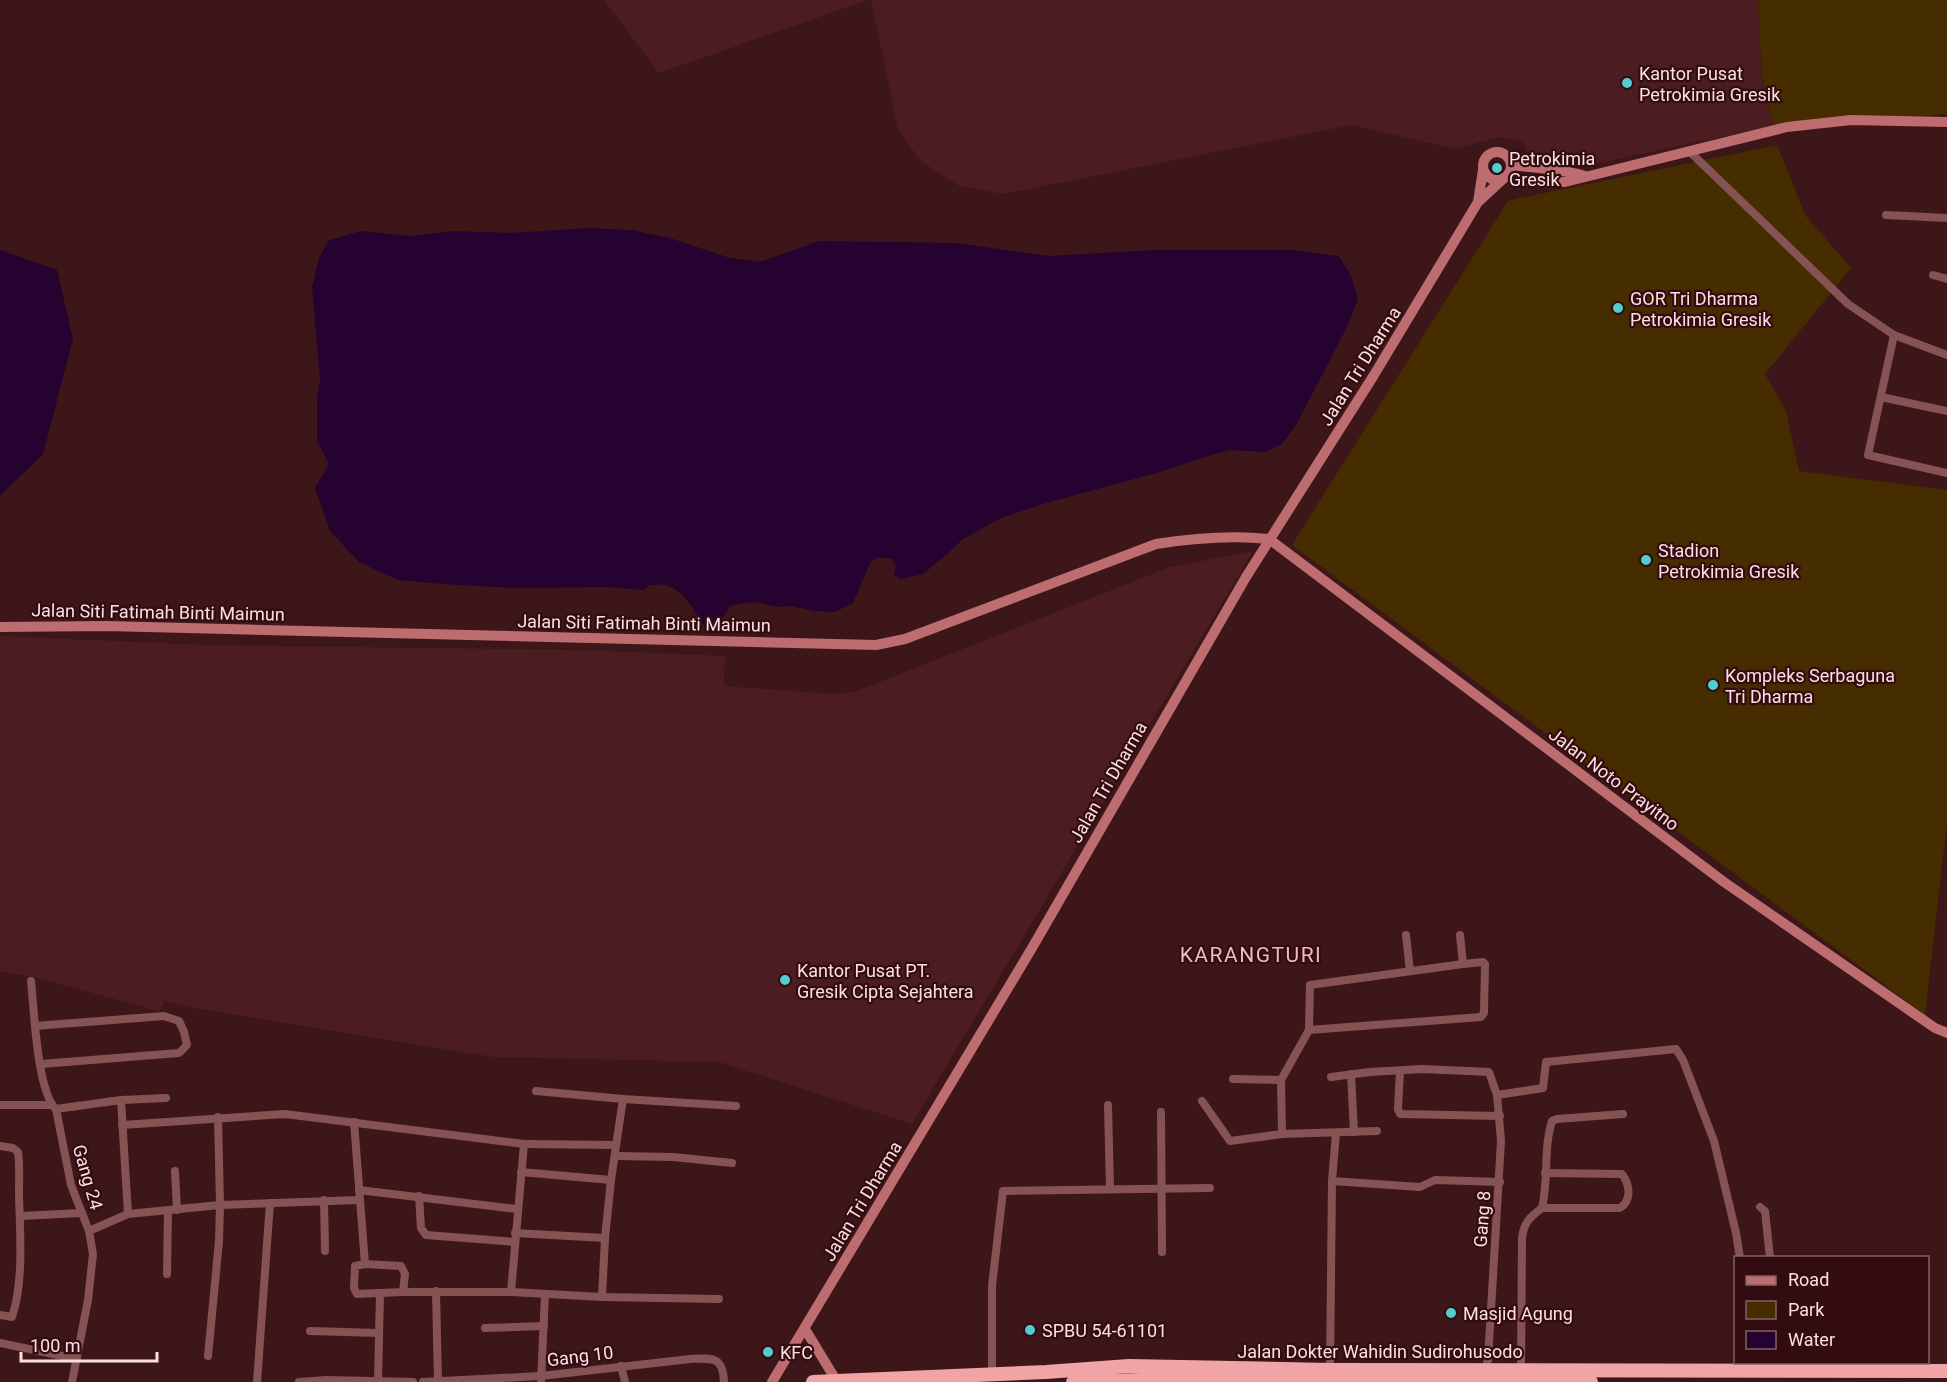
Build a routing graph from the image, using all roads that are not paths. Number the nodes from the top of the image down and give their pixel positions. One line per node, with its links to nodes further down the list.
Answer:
1 (1947, 122): 2 (main road)
2 (1689, 151): 6 (main road); 12 (street)
3 (1511, 165): 4 (main road); 5 (main road); 6 (main road)
4 (1483, 170): 5 (main road); 7 (main road, Jalan Tri Dharma)
5 (1506, 177): 6 (main road); 7 (main road, Jalan Tri Dharma)
6 (1588, 177)
7 (1478, 202): 17 (main road, Jalan Tri Dharma)
8 (1886, 215): 9 (street)
9 (1947, 218)
10 (1933, 274): 11 (street)
11 (1947, 279)
12 (1894, 335): 13 (street); 14 (street)
13 (1947, 355)
14 (1881, 397): 15 (street); 16 (street)
15 (1947, 411)
16 (1947, 473)
17 (1269, 539): 18 (main road, Jalan Siti Fatimah Binti Maimun); 26 (main road, Jalan Noto Prayitno); 99 (main road, Jalan Tri Dharma)
18 (0, 627)
19 (1406, 935): 22 (street)
20 (1460, 935): 21 (street)
21 (1463, 964): 22 (street); 25 (street)
22 (1410, 971): 25 (street)
23 (32, 981): 24 (street, Gang 24)
24 (35, 1026): 27 (street, Gang 24); 27 (street)
25 (1309, 1029): 32 (street)
26 (1947, 1034)
27 (40, 1064): 42 (street, Gang 24)
28 (1400, 1071): 29 (street); 34 (street, Gang 8); 45 (street)
29 (1351, 1074): 30 (street); 50 (street)
30 (1331, 1077)
31 (1233, 1080): 32 (street)
32 (1281, 1080): 52 (street)
33 (536, 1091): 36 (street)
34 (1497, 1095): 45 (street, Gang 8); 85 (street)
35 (166, 1098): 37 (street)
36 (623, 1099): 41 (street); 54 (street)
37 (121, 1100): 42 (street); 48 (street)
38 (1202, 1101): 52 (street)
39 (1108, 1105): 64 (street)
40 (0, 1106): 42 (street)
41 (736, 1106)
42 (54, 1107): 77 (street, Gang 24)
43 (1161, 1112): 65 (street)
44 (1623, 1114): 60 (street)
45 (1500, 1116): 63 (street, Gang 8)
46 (218, 1117): 47 (street); 48 (street); 72 (street)
47 (354, 1122): 53 (street); 67 (street)
48 (123, 1125): 78 (street)
49 (1377, 1131): 50 (street)
50 (1354, 1132): 51 (street)
51 (1336, 1133): 52 (street); 62 (street)
52 (1282, 1134)
53 (524, 1144): 54 (street); 59 (street)
54 (616, 1145): 56 (street)
55 (0, 1146): 79 (street)
56 (615, 1156): 57 (street); 61 (street)
57 (732, 1162)
58 (175, 1171): 76 (street)
59 (521, 1172): 61 (street); 75 (street)
60 (1545, 1173): 74 (street); 74 (street)
61 (611, 1180): 82 (street)
62 (1332, 1181): 63 (street); 107 (street)
63 (1500, 1182): 108 (street, Gang 8)
64 (1110, 1188): 65 (street); 110 (street)
65 (1161, 1188): 66 (street); 84 (street)
66 (1209, 1188)
67 (359, 1190): 68 (street); 70 (street)
68 (419, 1196): 75 (street); 81 (street)
69 (324, 1200): 70 (street); 71 (street); 83 (street)
70 (359, 1200): 87 (street)
71 (270, 1203): 72 (street); 119 (street)
72 (220, 1205): 76 (street); 103 (street)
73 (1760, 1207): 86 (street)
74 (1542, 1208): 111 (street)
75 (518, 1209): 81 (street)
76 (173, 1210): 78 (street); 88 (street)
77 (82, 1213): 79 (street); 80 (street, Gang 24)
78 (128, 1214): 80 (street)
79 (20, 1216): 96 (street)
80 (89, 1231): 104 (street, Gang 24)
81 (515, 1237): 82 (street); 91 (street)
82 (605, 1238): 94 (street)
83 (325, 1251)
84 (1162, 1252)
85 (1740, 1256)
86 (1770, 1256)
87 (365, 1264): 90 (street); 92 (street)
88 (166, 1274)
89 (436, 1291): 90 (street); 91 (street); 114 (street)
90 (403, 1292): 92 (street)
91 (511, 1292): 93 (street)
92 (380, 1293): 101 (street)
93 (545, 1294): 94 (street); 97 (street)
94 (602, 1297): 95 (street)
95 (719, 1299)
96 (0, 1315)
97 (544, 1326): 98 (street); 112 (street)
98 (485, 1328)
99 (805, 1329): 115 (main road); 126 (main road, Jalan Tri Dharma)
100 (310, 1331): 101 (street)
101 (379, 1333): 113 (street)
102 (0, 1343): 104 (street)
103 (208, 1356)
104 (77, 1359): 118 (street, Gang 24)
105 (621, 1366): 112 (street, Gang 10); 124 (street); 125 (street, Gang 10)
106 (1784, 1367): 109 (highway, Jalan Dokter Wahidin Sudirohusodo); 111 (highway, Jalan Dokter Wahidin Sudirohusodo)
107 (1330, 1370): 108 (highway, Jalan Dokter Wahidin Sudirohusodo); 110 (highway, Jalan Dokter Wahidin Sudirohusodo)
108 (1485, 1370): 111 (highway, Jalan Dokter Wahidin Sudirohusodo)
109 (1947, 1371)
110 (992, 1374): 115 (highway, Jalan Dokter Wahidin Sudirohusodo)
111 (1522, 1376): 117 (highway, Jalan Dokter Wahidin Sudirohusodo); 129 (highway, Jalan Dokter Wahidin Sudirohusodo)
112 (541, 1379): 114 (street, Gang 10)
113 (378, 1381): 120 (street); 121 (street)
114 (438, 1381): 123 (street, Gang 10)
115 (836, 1381): 127 (highway, Jalan Dokter Wahidin Sudirohusodo)
116 (1160, 1381): 117 (highway, Jalan Dokter Wahidin Sudirohusodo); 128 (highway, Jalan Dokter Wahidin Sudirohusodo)
117 (1419, 1381)
118 (72, 1382)
119 (258, 1382)
120 (299, 1382)
121 (387, 1382): 122 (street)
122 (413, 1382)
123 (423, 1382)
124 (625, 1382)
125 (724, 1382)
126 (772, 1382)
127 (813, 1382)
128 (1073, 1382)
129 (1591, 1382)

